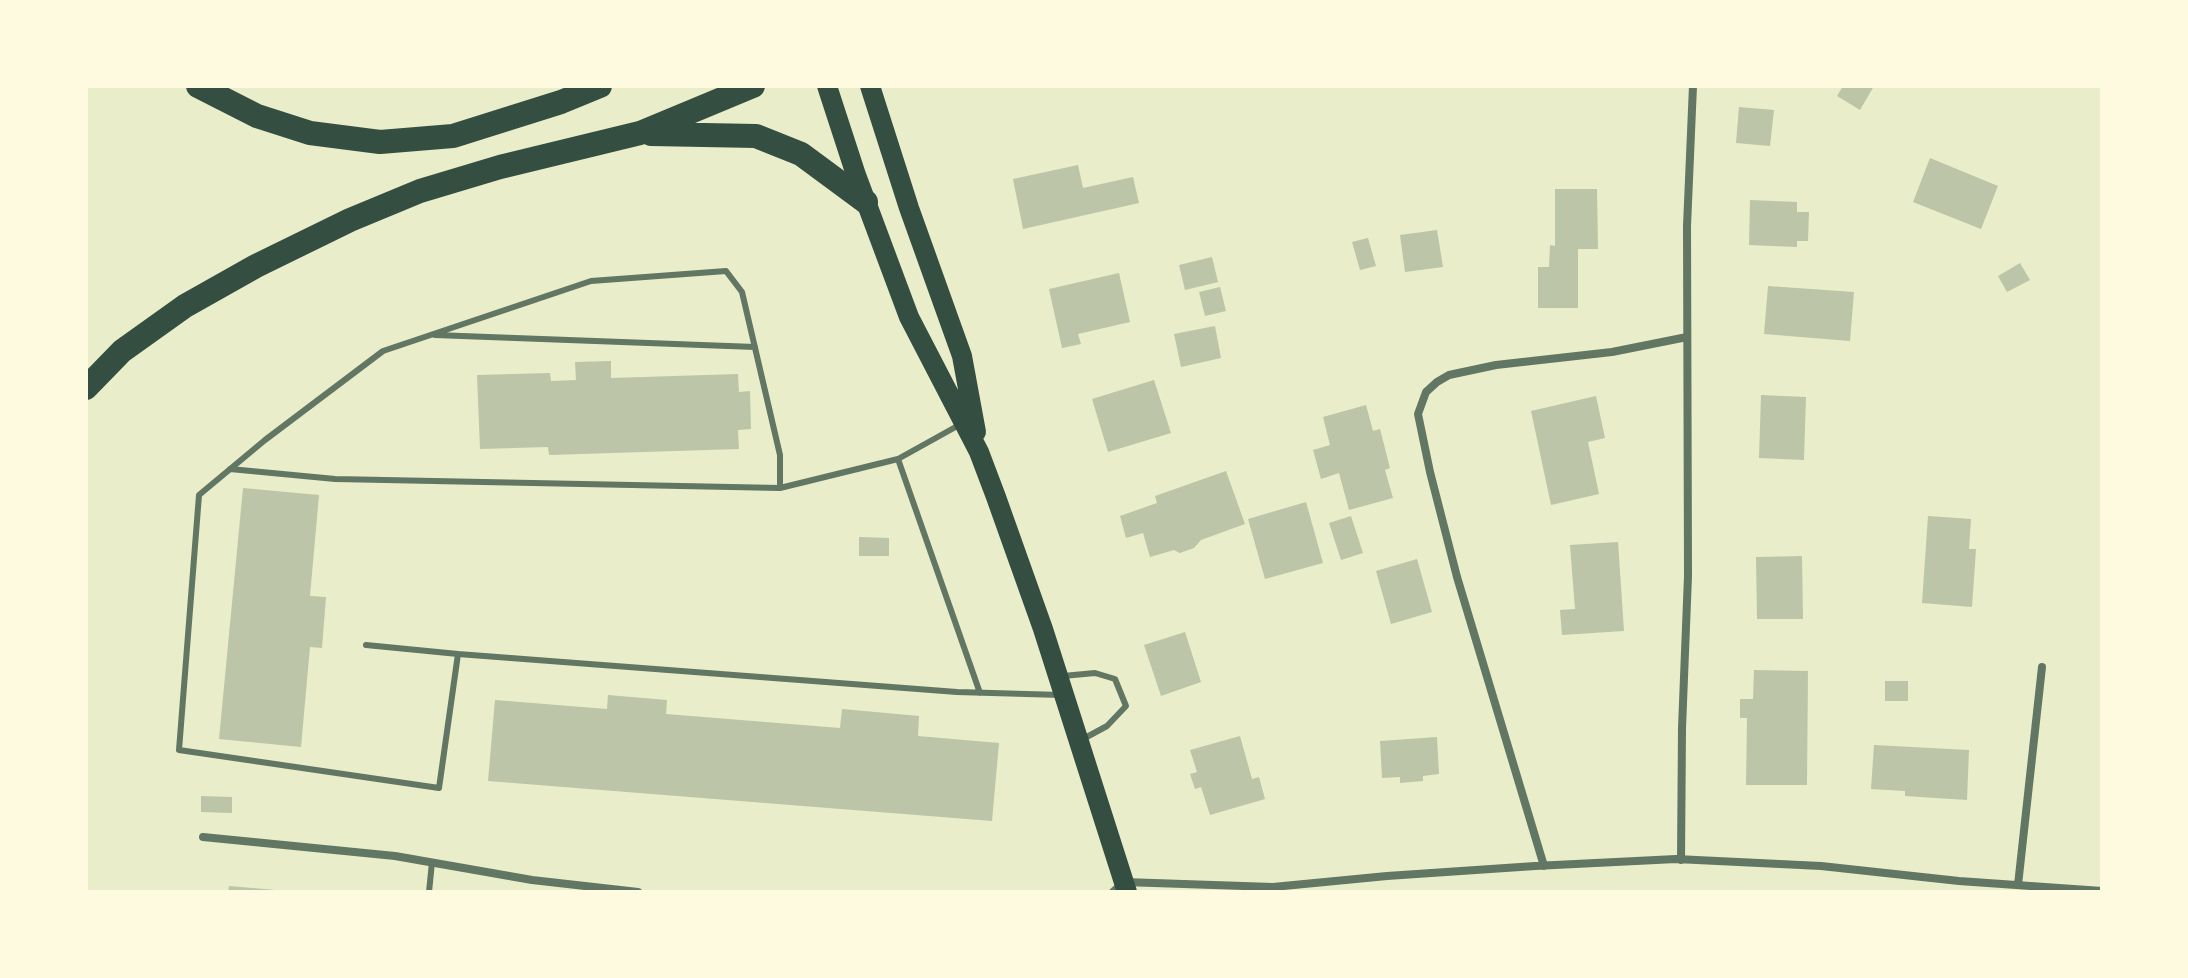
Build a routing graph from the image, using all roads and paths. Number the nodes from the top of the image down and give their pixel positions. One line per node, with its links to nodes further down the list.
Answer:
1 (198, 86): 7 (highway)
2 (600, 86): 7 (highway)
3 (753, 86): 8 (highway)
4 (827, 86): 9 (main road)
5 (870, 86): 15 (main road)
6 (1693, 86): 11 (street)
7 (577, 92)
8 (640, 133): 9 (highway); 13 (highway)
9 (866, 202): 14 (main road)
10 (429, 335): 12 (lane); 12 (lane); 17 (lane)
11 (1687, 337): 26 (street); 28 (street)
12 (755, 347): 18 (lane)
13 (86, 388)
14 (964, 423): 15 (main road); 16 (lane)
15 (979, 452): 22 (main road)
16 (898, 459): 18 (lane); 23 (lane)
17 (230, 469): 18 (lane); 20 (lane)
18 (780, 488)
19 (366, 645): 20 (lane)
20 (458, 654): 23 (lane)
21 (2042, 667): 29 (street)
22 (1062, 686): 23 (lane); 24 (main road); 24 (lane)
23 (980, 693)
24 (1080, 741): 30 (main road)
25 (203, 837): 27 (street)
26 (1681, 860): 28 (street); 29 (street)
27 (432, 862): 32 (lane); 33 (street)
28 (1544, 866): 30 (street)
29 (2018, 885): 31 (street)
30 (1121, 889)
31 (2102, 891)
32 (429, 892)
33 (638, 892)

